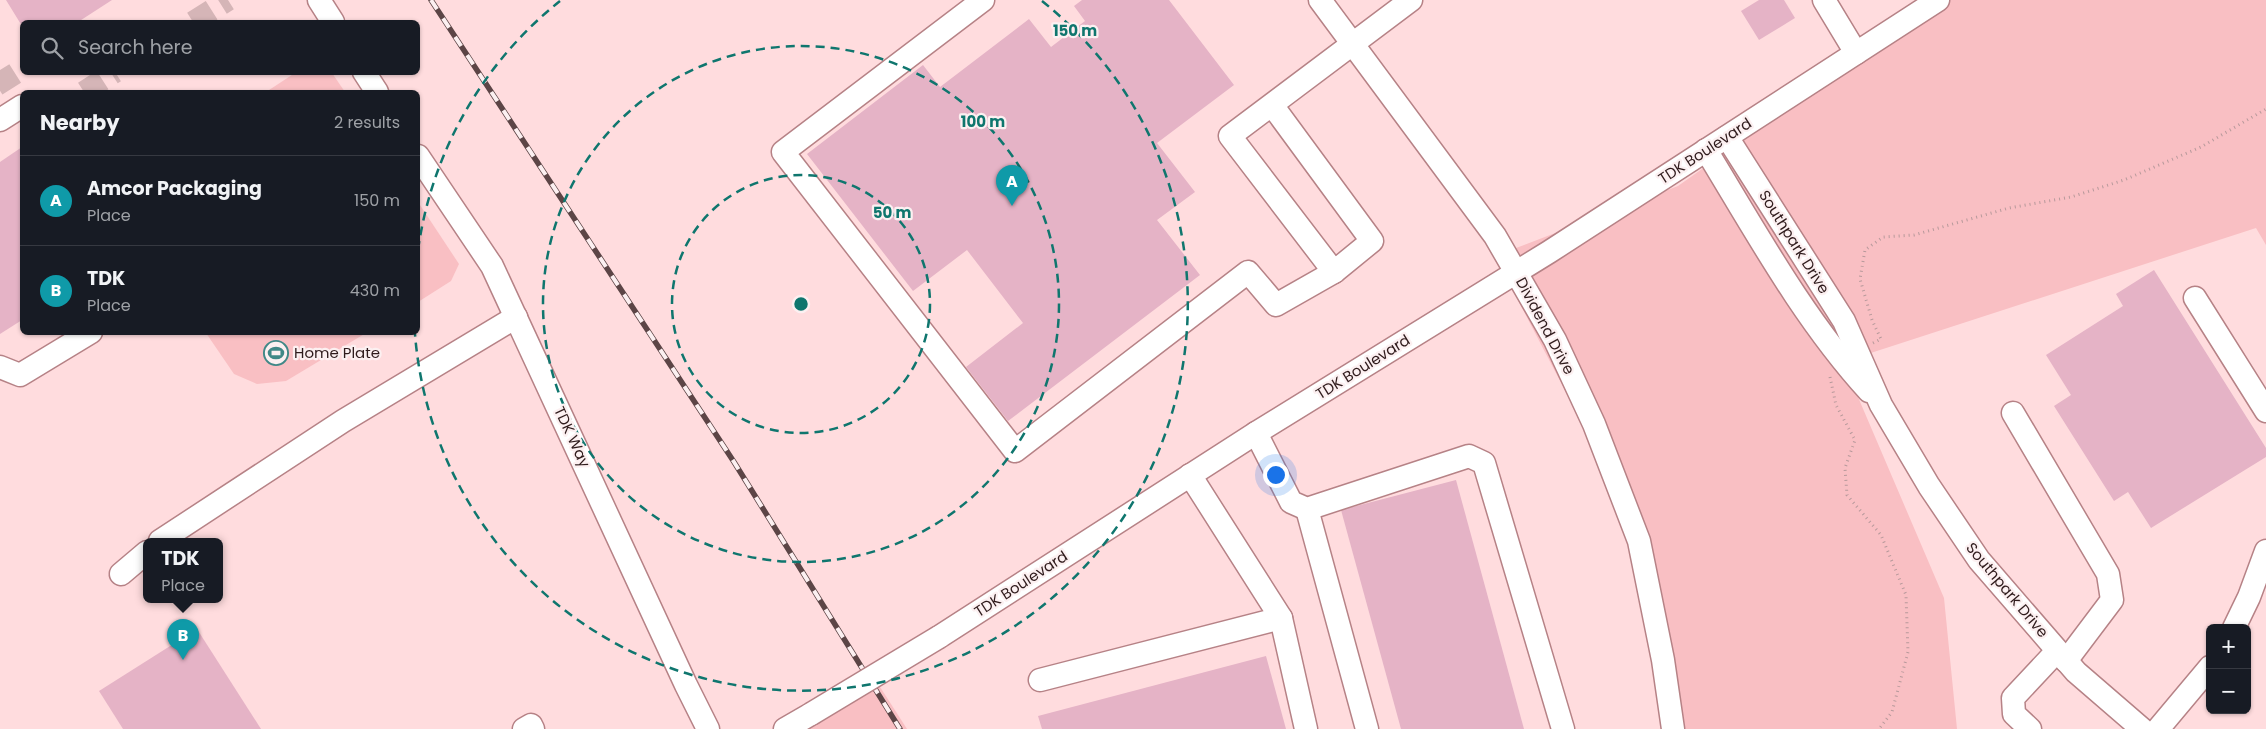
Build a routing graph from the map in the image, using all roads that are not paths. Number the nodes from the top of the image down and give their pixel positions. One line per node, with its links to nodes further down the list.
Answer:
1 (319, 0): 7 (street)
2 (983, 0): 18 (street)
3 (1320, 0): 8 (street, Dividend Drive)
4 (1411, 0): 8 (street)
5 (1824, 0): 9 (street)
6 (1938, 0): 9 (street, TDK Boulevard)
7 (332, 20)
8 (1352, 43): 12 (street); 19 (street, Dividend Drive)
9 (1856, 53): 15 (street, TDK Boulevard)
10 (366, 75): 11 (street)
11 (375, 90)
12 (1272, 105): 18 (street); 18 (street)
13 (20, 107): 14 (street)
14 (0, 120)
15 (1727, 137): 16 (street, TDK Boulevard); 23 (street, Southpark Drive)
16 (1706, 150): 19 (street, TDK Boulevard); 23 (street, Southpark Drive)
17 (420, 159): 21 (street, TDK Way)
18 (1334, 272)
19 (1516, 273): 27 (street, TDK Boulevard); 46 (street, Dividend Drive)
20 (2195, 298): 25 (street)
21 (516, 317): 30 (street); 41 (street, TDK Way)
22 (86, 335): 24 (street)
23 (1850, 356): 36 (street, Southpark Drive)
24 (0, 367)
25 (2266, 411)
26 (2013, 413): 36 (street)
27 (1256, 432): 28 (street, TDK Boulevard); 29 (street)
28 (1190, 475): 34 (street); 42 (street, TDK Boulevard, bridge)
29 (1307, 509): 44 (street); 45 (street)
30 (165, 538)
31 (2266, 551): 35 (street)
32 (143, 555): 33 (street)
33 (121, 574)
34 (1281, 618): 38 (street); 43 (street)
35 (2236, 624)
36 (2062, 656): 47 (street); 48 (street, Southpark Drive)
37 (2208, 669): 49 (street)
38 (1040, 680)
39 (524, 729): 40 (street)
40 (534, 729)
41 (708, 729)
42 (784, 729)
43 (1306, 729)
44 (1367, 729)
45 (1563, 729)
46 (1673, 729)
47 (2030, 729)
48 (2142, 729)
49 (2158, 729)

